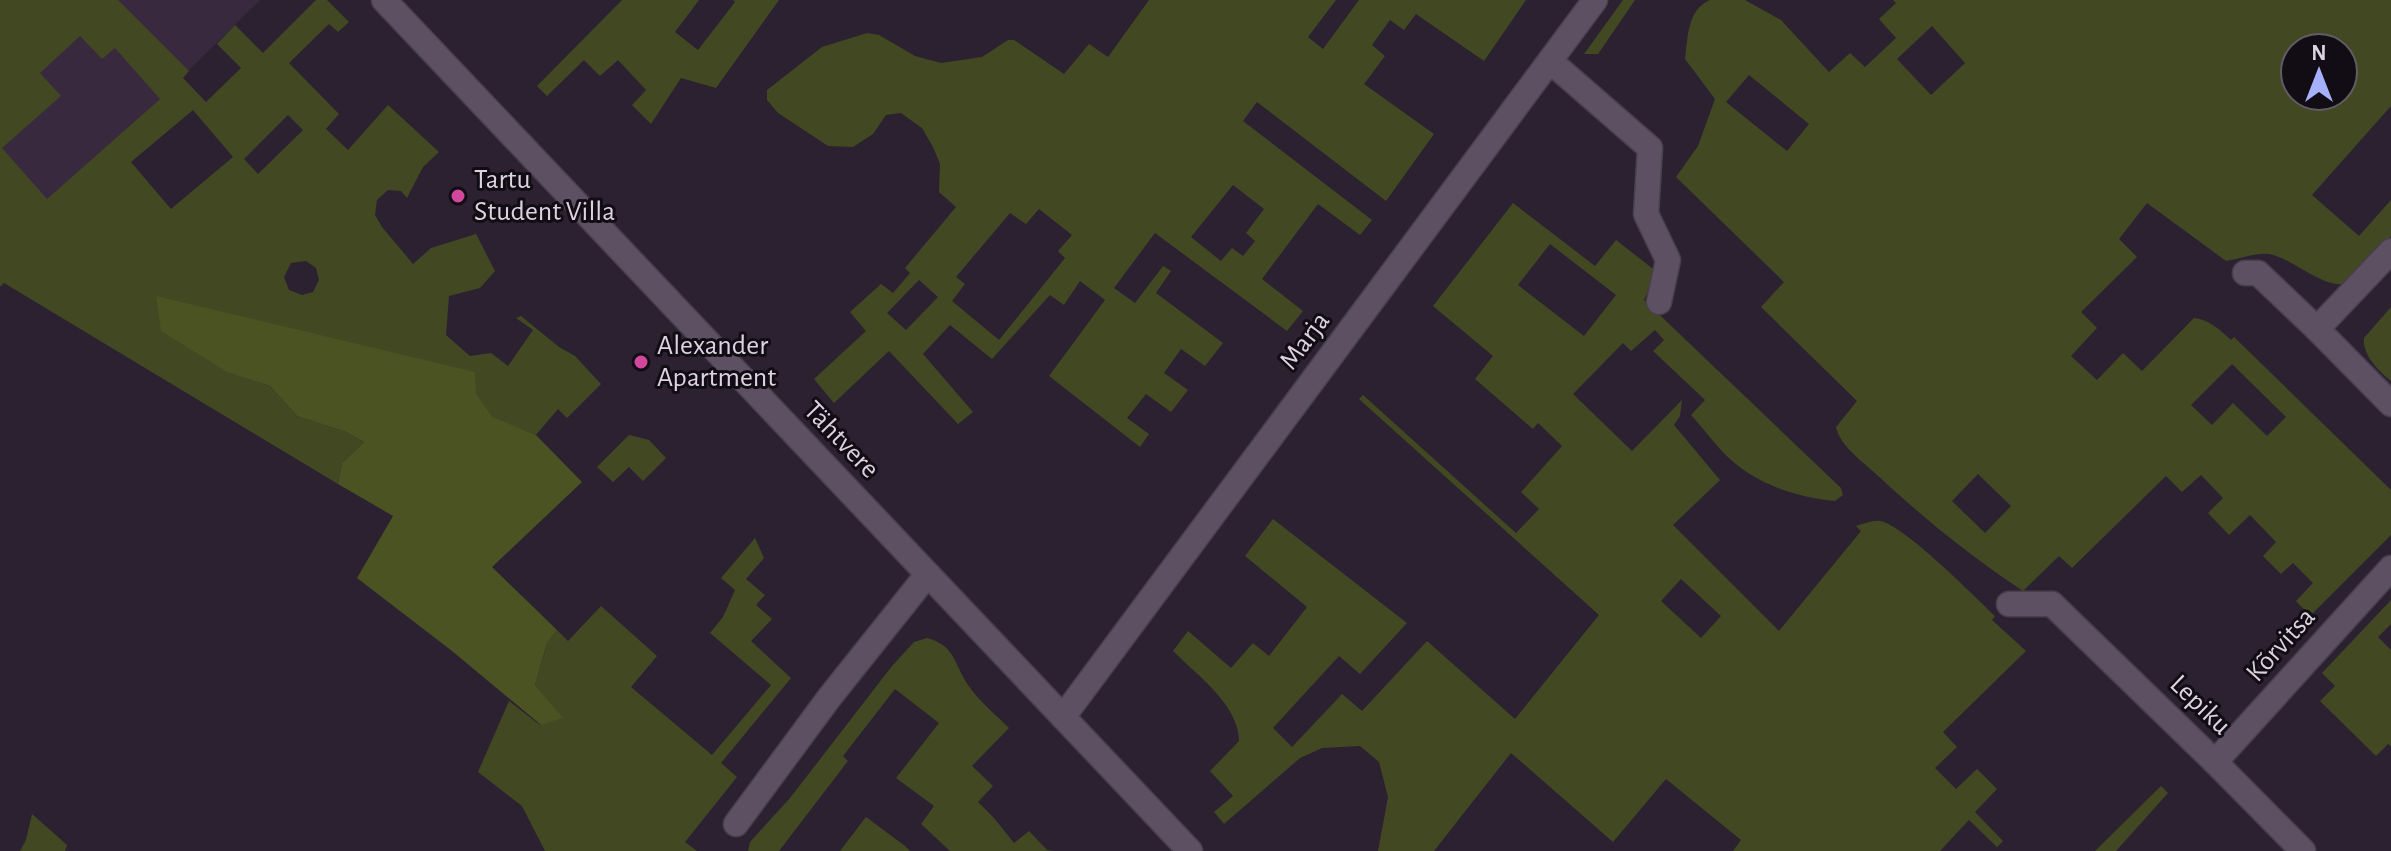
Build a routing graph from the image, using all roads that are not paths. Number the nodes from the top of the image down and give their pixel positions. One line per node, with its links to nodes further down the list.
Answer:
1 (384, 0): 10 (street, Tähtvere)
2 (1595, 0): 3 (street, Marja)
3 (1550, 61): 6 (street); 12 (street, Marja)
4 (2391, 251): 7 (street)
5 (2245, 273): 7 (street)
6 (1659, 302)
7 (2317, 329): 8 (street)
8 (2391, 404)
9 (2391, 568): 13 (street, Kõrvitsa)
10 (927, 575): 12 (street, Tähtvere); 14 (street)
11 (2009, 604): 13 (street, Lepiku)
12 (1063, 717): 15 (street, Tähtvere)
13 (2215, 762): 16 (street, Lepiku)
14 (736, 824)
15 (1190, 851)
16 (2303, 851)

